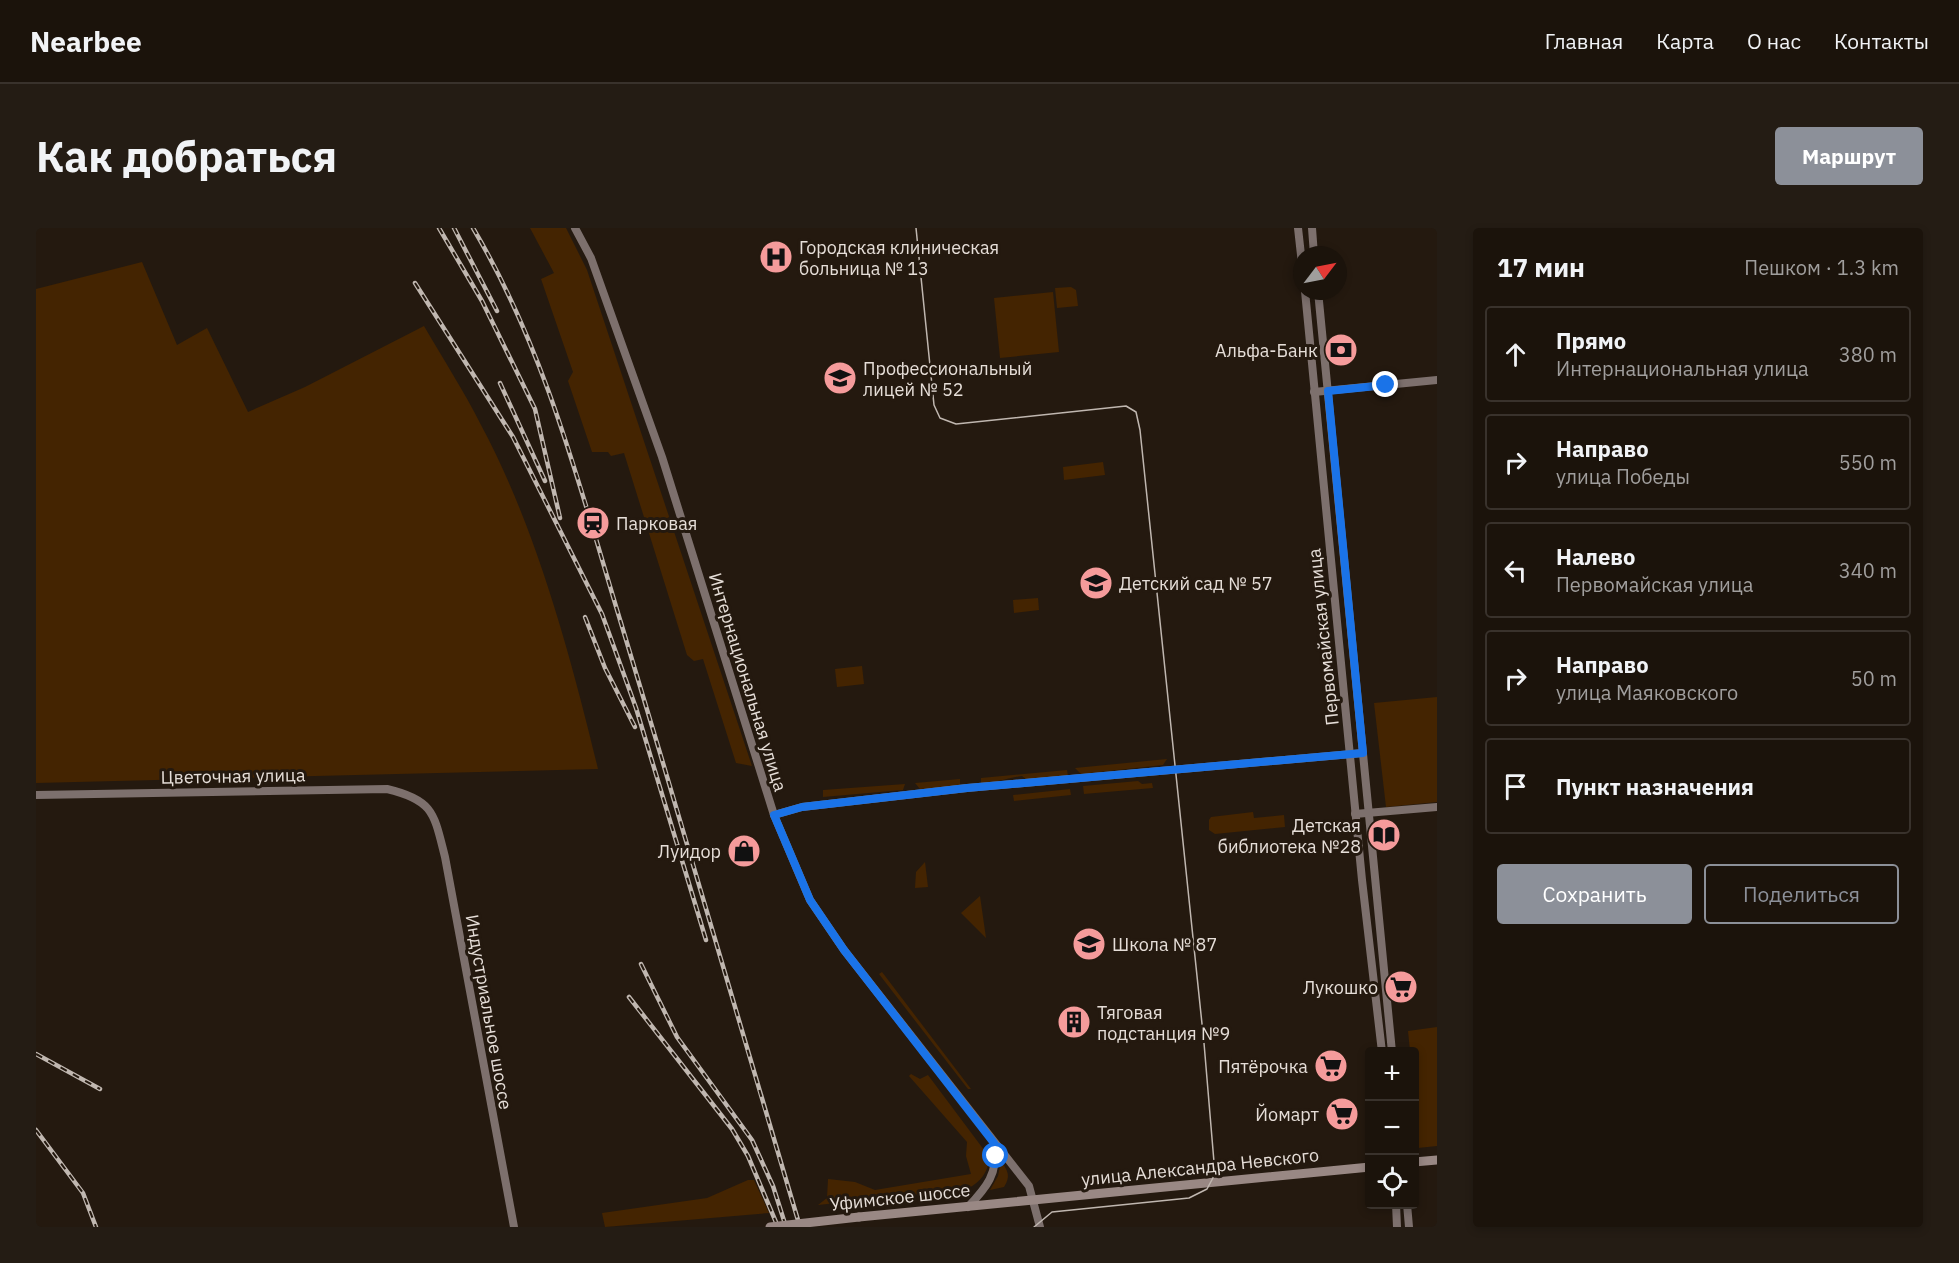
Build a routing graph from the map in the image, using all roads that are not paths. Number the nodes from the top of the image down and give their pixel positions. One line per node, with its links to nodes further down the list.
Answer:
1 (575, 228): 18 (main road, Интернациональная улица)
2 (1298, 228): 4 (main road)
3 (1312, 228): 5 (main road)
4 (1300, 246)
5 (1313, 246)
6 (1306, 300): 10 (main road, Первомайская улица)
7 (1319, 300): 9 (main road, Первомайская улица)
8 (1437, 380): 9 (main road)
9 (1328, 391): 10 (main road); 11 (main road, Первомайская улица)
10 (1314, 392): 12 (main road, Первомайская улица)
11 (1363, 753): 12 (main road); 16 (main road, Первомайская улица)
12 (1350, 754): 17 (main road, Первомайская улица); 18 (main road)
13 (36, 795): 14 (main road, Цветочная улица)
14 (427, 805): 29 (main road, Индустриальное шоссе)
15 (1437, 807): 16 (main road)
16 (1368, 813): 17 (main road); 20 (main road, Первомайская улица)
17 (1355, 814): 19 (main road, Первомайская улица)
18 (774, 815): 21 (main road, Интернациональная улица)
19 (1381, 1047)
20 (1391, 1047)
21 (994, 1143): 25 (main road, Интернациональная улица); 26 (main road)
22 (1437, 1160): 23 (main road)
23 (1419, 1162)
24 (1365, 1167): 25 (main road, улица Александра Невского)
25 (1034, 1199): 26 (main road, Уфимское шоссе); 31 (main road, Интернациональная улица)
26 (966, 1208): 30 (main road, Уфимское шоссе, bridge)
27 (1396, 1209): 32 (main road)
28 (1407, 1209): 33 (main road)
29 (513, 1227)
30 (770, 1227)
31 (1040, 1227)
32 (1397, 1227)
33 (1409, 1227)

